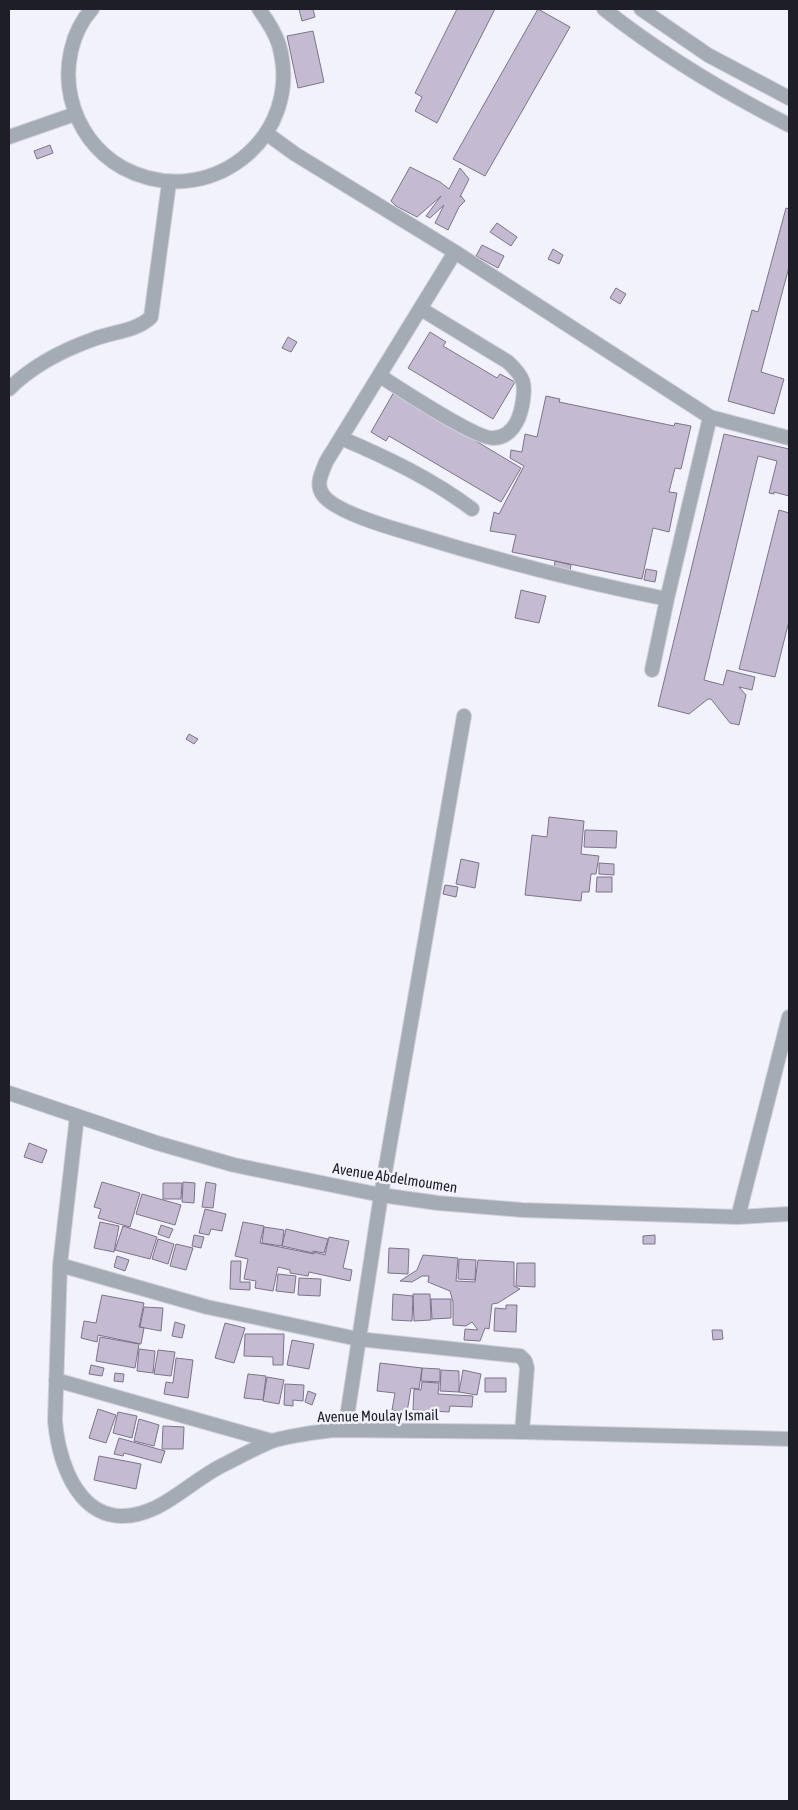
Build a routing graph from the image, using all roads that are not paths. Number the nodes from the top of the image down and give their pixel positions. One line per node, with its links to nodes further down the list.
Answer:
1 (92, 9): 6 (street)
2 (259, 9): 8 (street)
3 (604, 9): 7 (street)
4 (642, 9): 5 (street)
5 (789, 98)
6 (75, 114): 9 (street); 10 (street)
7 (789, 125)
8 (266, 133): 10 (street); 11 (street)
9 (9, 137)
10 (170, 182): 14 (street)
11 (454, 252): 12 (street); 15 (street)
12 (421, 309): 13 (street); 13 (street)
13 (380, 376): 16 (street)
14 (9, 389)
15 (710, 417): 17 (street); 19 (street)
16 (341, 438): 18 (street); 19 (street)
17 (789, 438)
18 (472, 509)
19 (667, 599): 20 (street)
20 (652, 670)
21 (464, 716): 25 (street)
22 (789, 1017): 27 (street)
23 (9, 1092): 24 (street, Avenue Abdelmoumen)
24 (77, 1116): 25 (street, Avenue Abdelmoumen); 28 (street, Avenue Moulay Ismail)
25 (380, 1195): 27 (street, Avenue Abdelmoumen); 29 (street)
26 (789, 1214): 27 (street, Avenue Abdelmoumen)
27 (738, 1217)
28 (60, 1265): 29 (street); 30 (street, Avenue Moulay Ismail)
29 (358, 1339): 31 (street); 32 (street)
30 (56, 1380): 34 (street); 34 (street, Avenue Moulay Ismail)
31 (345, 1430): 32 (street, Avenue Moulay Ismail); 34 (street, Avenue Moulay Ismail)
32 (522, 1432): 33 (street, Avenue Moulay Ismail)
33 (789, 1439)
34 (272, 1442)

